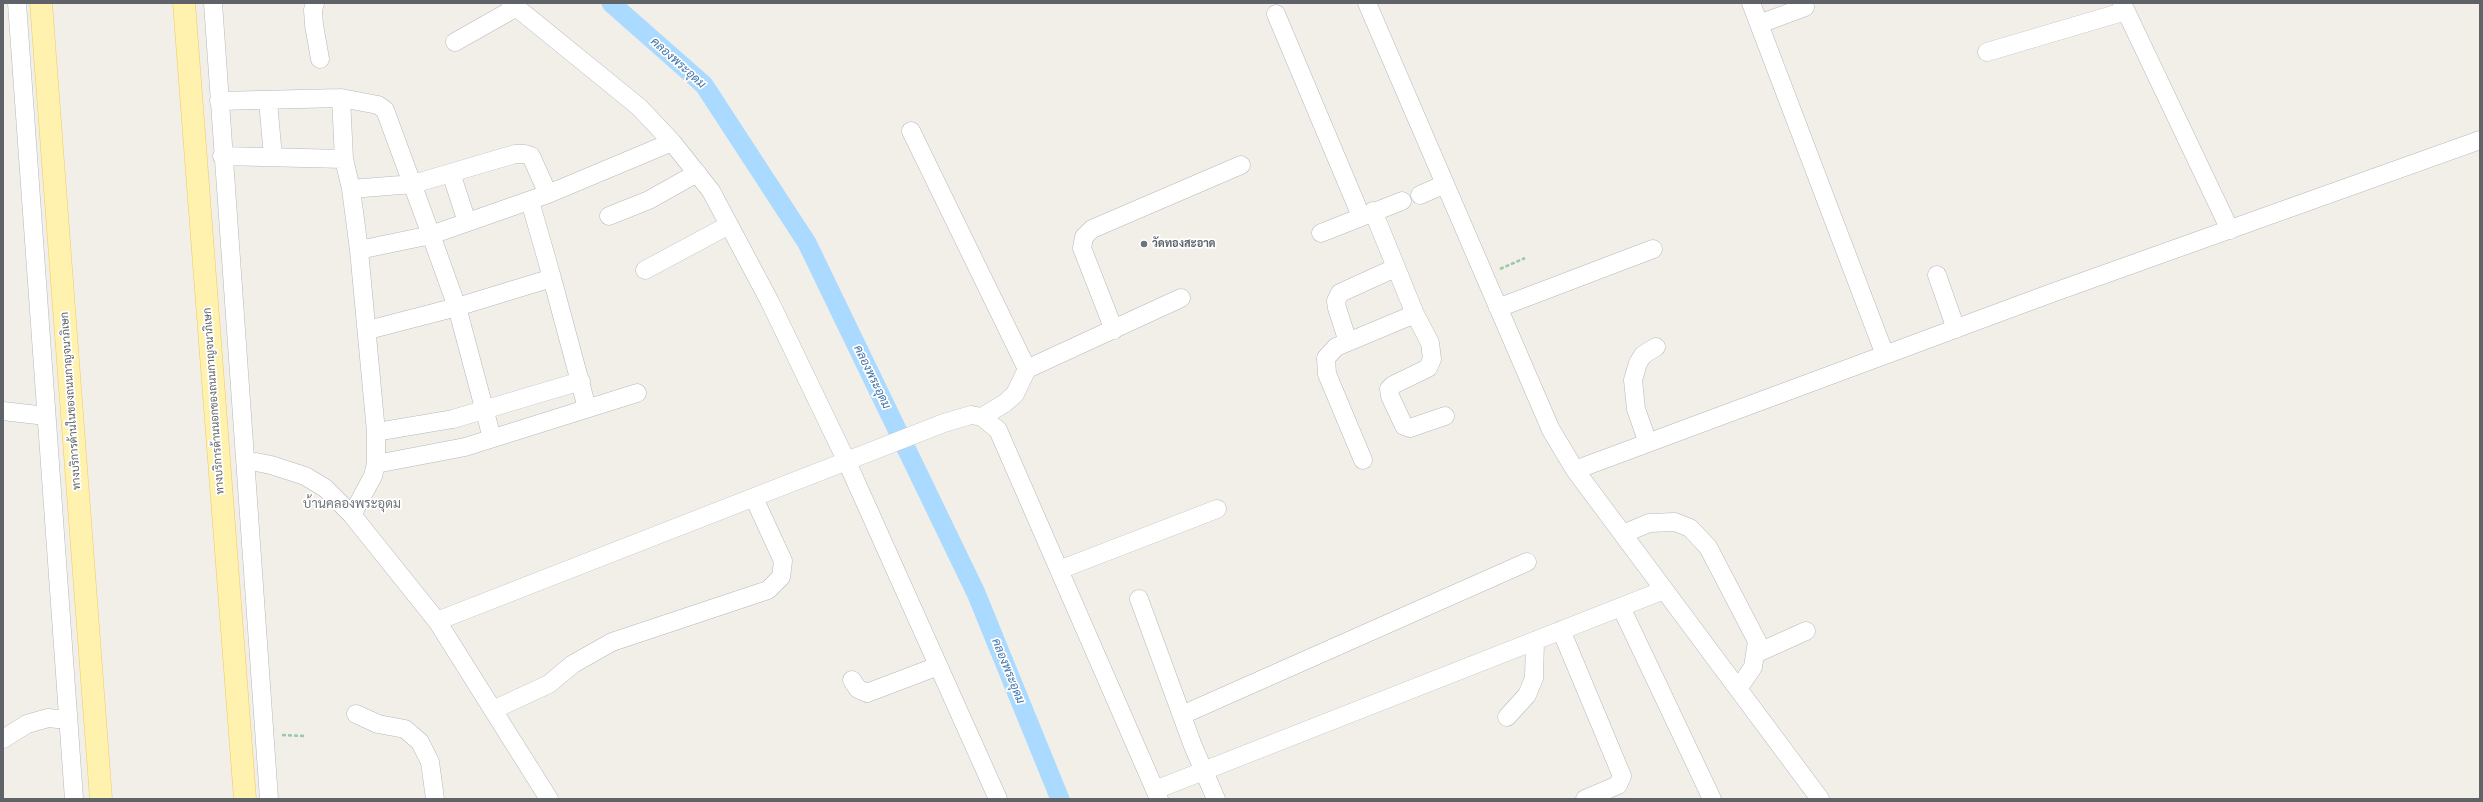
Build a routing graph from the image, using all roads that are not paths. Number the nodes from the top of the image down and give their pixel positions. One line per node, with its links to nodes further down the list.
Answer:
1 (17, 3): 64 (street)
2 (41, 3): 101 (main road, ทางบริการด้านในของถนนกาญจนาภิเษก)
3 (184, 3): 102 (main road, ทางบริการด้านนอกของถนนกาญจนาภิเษก)
4 (213, 3): 17 (street)
5 (315, 3): 15 (street)
6 (1367, 3): 29 (street)
7 (1751, 3): 12 (street)
8 (514, 5): 13 (street); 21 (street)
9 (1805, 7): 12 (street)
10 (2124, 7): 14 (street); 39 (street)
11 (1276, 14): 35 (street)
12 (1759, 24): 57 (street)
13 (455, 42)
14 (1987, 52)
15 (320, 59)
16 (341, 98): 18 (street); 24 (street); 28 (street)
17 (219, 100): 18 (street); 22 (street)
18 (268, 101): 23 (street)
19 (911, 131): 58 (street)
20 (2480, 140): 39 (street)
21 (672, 142): 27 (street); 31 (street)
22 (222, 156): 23 (street); 72 (street)
23 (273, 157): 24 (street)
24 (344, 159): 30 (street)
25 (1241, 165): 54 (street)
26 (451, 173): 28 (street); 31 (street); 37 (street)
27 (697, 173): 36 (street); 38 (street)
28 (413, 184): 30 (street); 41 (street)
29 (1445, 184): 32 (street); 50 (street)
30 (351, 189): 43 (street)
31 (548, 194): 33 (street)
32 (1420, 195)
33 (530, 201): 37 (street); 47 (street)
34 (1402, 202): 35 (street)
35 (1367, 214): 40 (street); 44 (street)
36 (609, 216)
37 (467, 222): 41 (street)
38 (729, 225): 45 (street); 71 (street)
39 (2230, 230): 52 (street)
40 (1321, 234)
41 (431, 235): 43 (street); 49 (street)
42 (1653, 248): 50 (street)
43 (359, 250): 53 (street)
44 (1395, 268): 51 (street); 55 (street)
45 (645, 270)
46 (1937, 275): 52 (street)
47 (552, 278): 49 (street); 59 (street)
48 (1181, 298): 54 (street)
49 (457, 307): 53 (street); 62 (street)
50 (1498, 308): 74 (street)
51 (1415, 314): 55 (street); 65 (street)
52 (1956, 328): 57 (street)
53 (368, 330): 67 (street)
54 (1114, 330): 58 (street)
55 (1348, 342): 70 (street)
56 (1656, 347): 69 (street)
57 (1885, 355): 69 (street)
58 (1027, 369): 66 (street)
59 (581, 381): 61 (street); 62 (street)
60 (637, 393): 61 (street)
61 (587, 408): 68 (street)
62 (485, 410): 67 (street); 68 (street)
63 (3, 411): 64 (street)
64 (46, 416): 96 (street)
65 (1445, 416)
66 (982, 417): 71 (street); 80 (street)
67 (376, 432): 73 (street)
68 (492, 438): 73 (street)
69 (1648, 443): 74 (street)
70 (1363, 460)
71 (847, 462): 75 (street); 89 (street)
72 (246, 464): 77 (street); 103 (street)
73 (376, 464): 77 (street)
74 (1575, 470): 78 (street)
75 (754, 498): 84 (street); 92 (street)
76 (1217, 509): 80 (street)
77 (352, 515): 84 (street)
78 (1623, 534): 81 (street); 88 (street)
79 (1527, 562): 94 (street)
80 (1059, 570): 99 (street)
81 (1664, 590): 83 (street); 91 (street)
82 (1138, 599): 94 (street)
83 (1621, 607): 85 (street); 109 (street)
84 (437, 621): 92 (street)
85 (1561, 630): 87 (street); 108 (street)
86 (1806, 632): 88 (street)
87 (1535, 641): 95 (street); 98 (street)
88 (1755, 654): 91 (street)
89 (938, 666): 90 (street); 106 (street)
90 (852, 680)
91 (1738, 689): 110 (street)
92 (493, 710): 105 (street)
93 (356, 714): 104 (street)
94 (1182, 715): 98 (street)
95 (1507, 717)
96 (68, 720): 97 (street); 100 (street)
97 (3, 739)
98 (1204, 771): 99 (street); 107 (street)
99 (1157, 795)
100 (74, 799)
101 (101, 799)
102 (245, 799)
103 (269, 799)
104 (435, 799)
105 (549, 799)
106 (998, 799)
107 (1216, 799)
108 (1585, 799)
109 (1712, 799)
110 (1820, 799)

